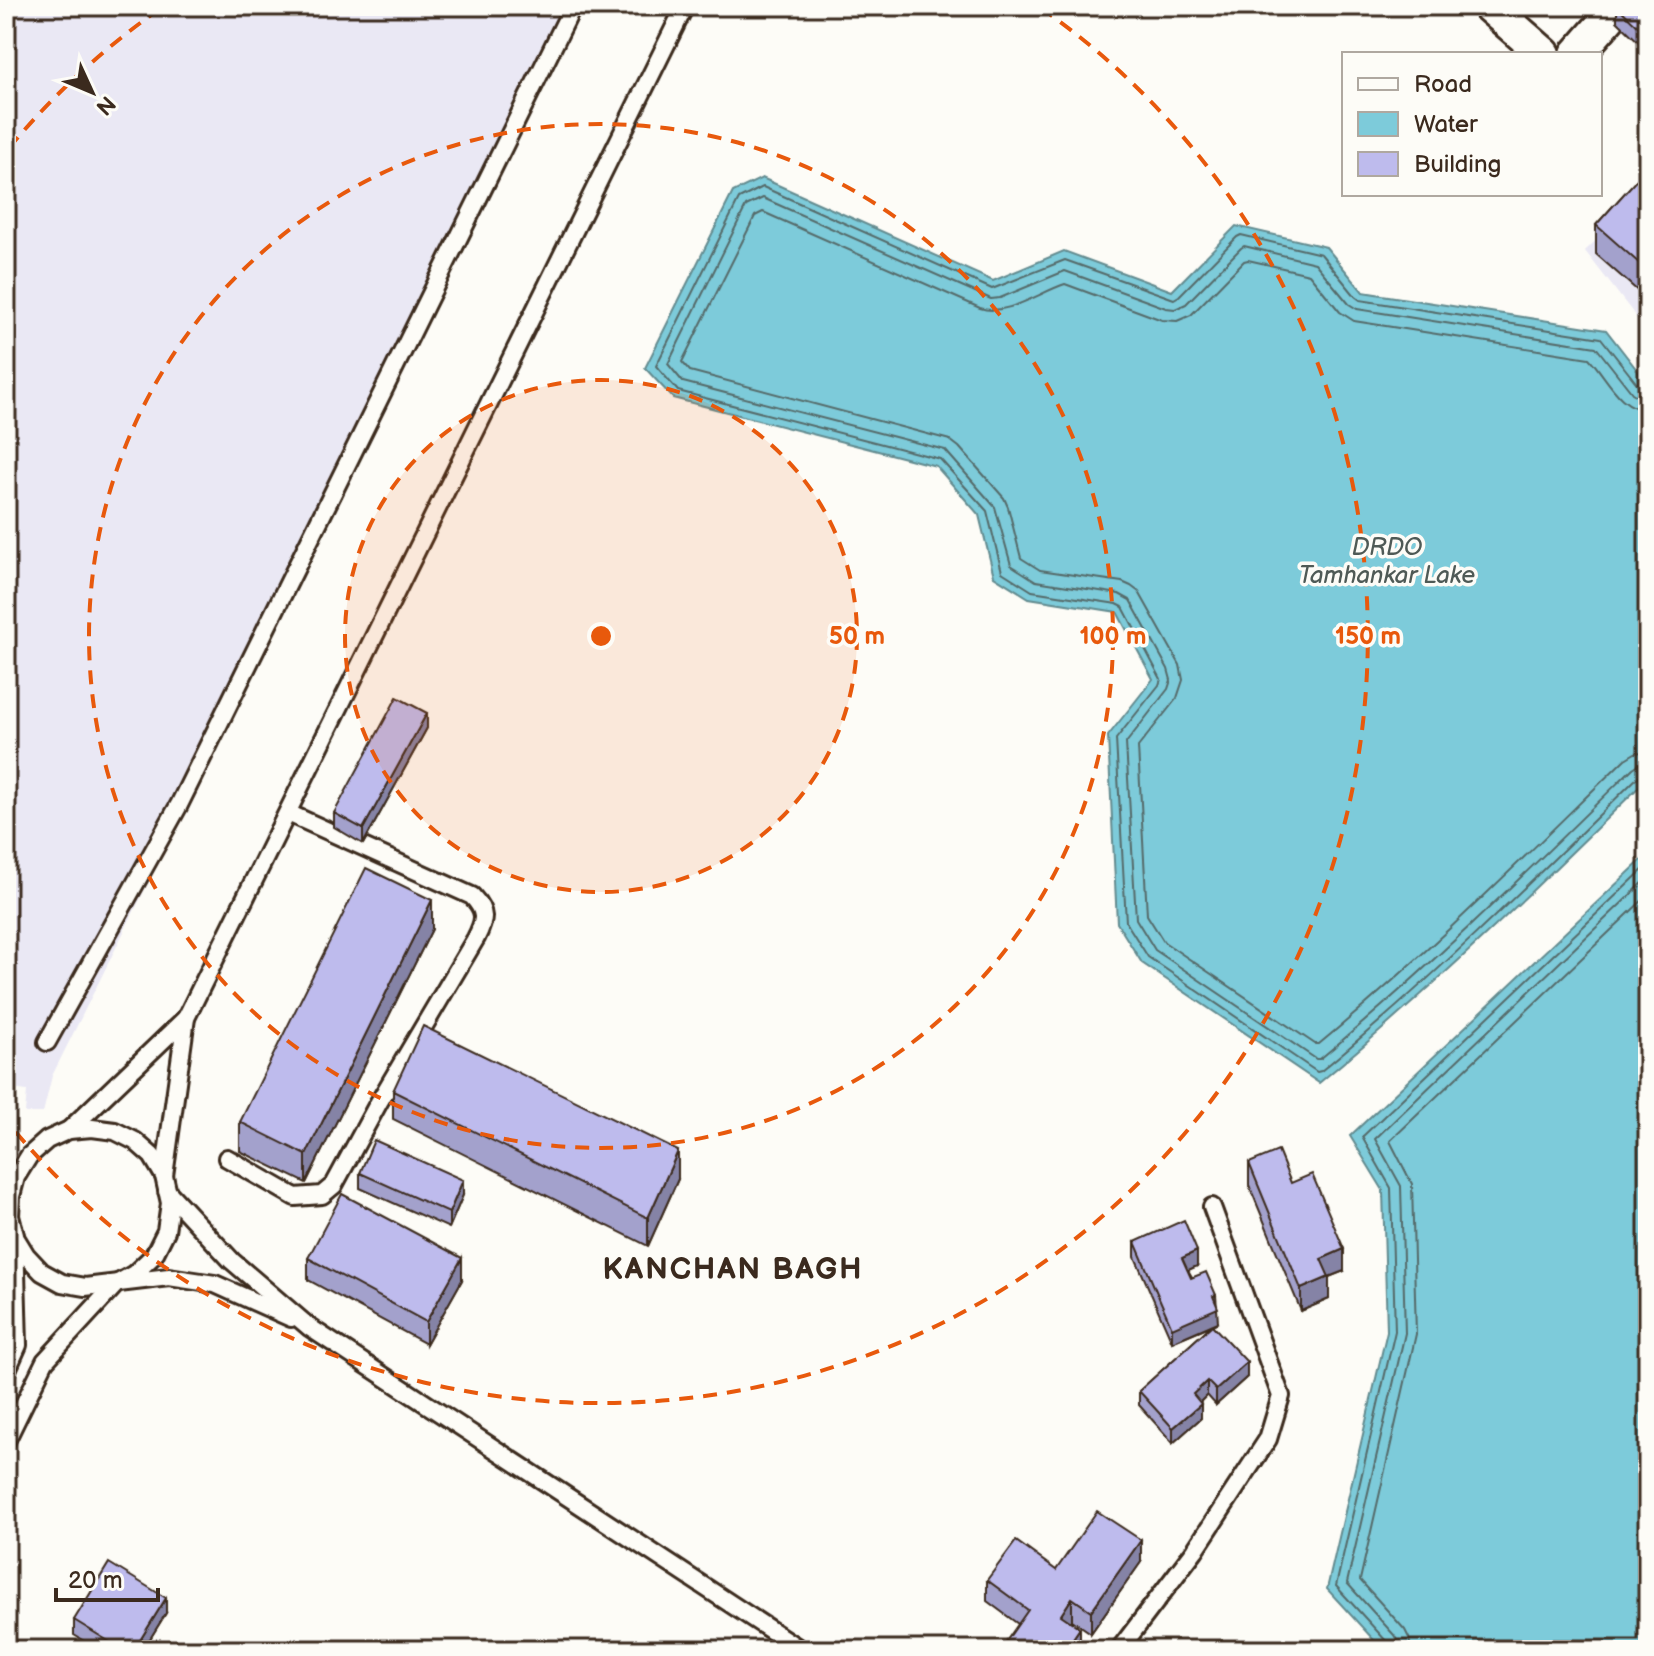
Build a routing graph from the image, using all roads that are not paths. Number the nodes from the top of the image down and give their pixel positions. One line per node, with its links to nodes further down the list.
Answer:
1 (573, 6): 9 (lane)
2 (685, 6): 7 (lane)
3 (1489, 6): 5 (street)
4 (1619, 6): 6 (street)
5 (1542, 52)
6 (1579, 52)
7 (288, 813): 8 (lane); 11 (lane)
8 (186, 1018): 10 (lane); 13 (lane)
9 (47, 1042)
10 (69, 1130): 12 (lane); 13 (lane)
11 (227, 1158)
12 (11, 1178): 15 (lane)
13 (166, 1183): 16 (lane); 17 (lane)
14 (1212, 1207): 21 (lane)
15 (15, 1235): 16 (lane); 18 (lane)
16 (116, 1284): 17 (lane); 19 (lane)
17 (309, 1327): 20 (lane)
18 (6, 1372)
19 (6, 1441)
20 (801, 1650)
21 (1119, 1650)

